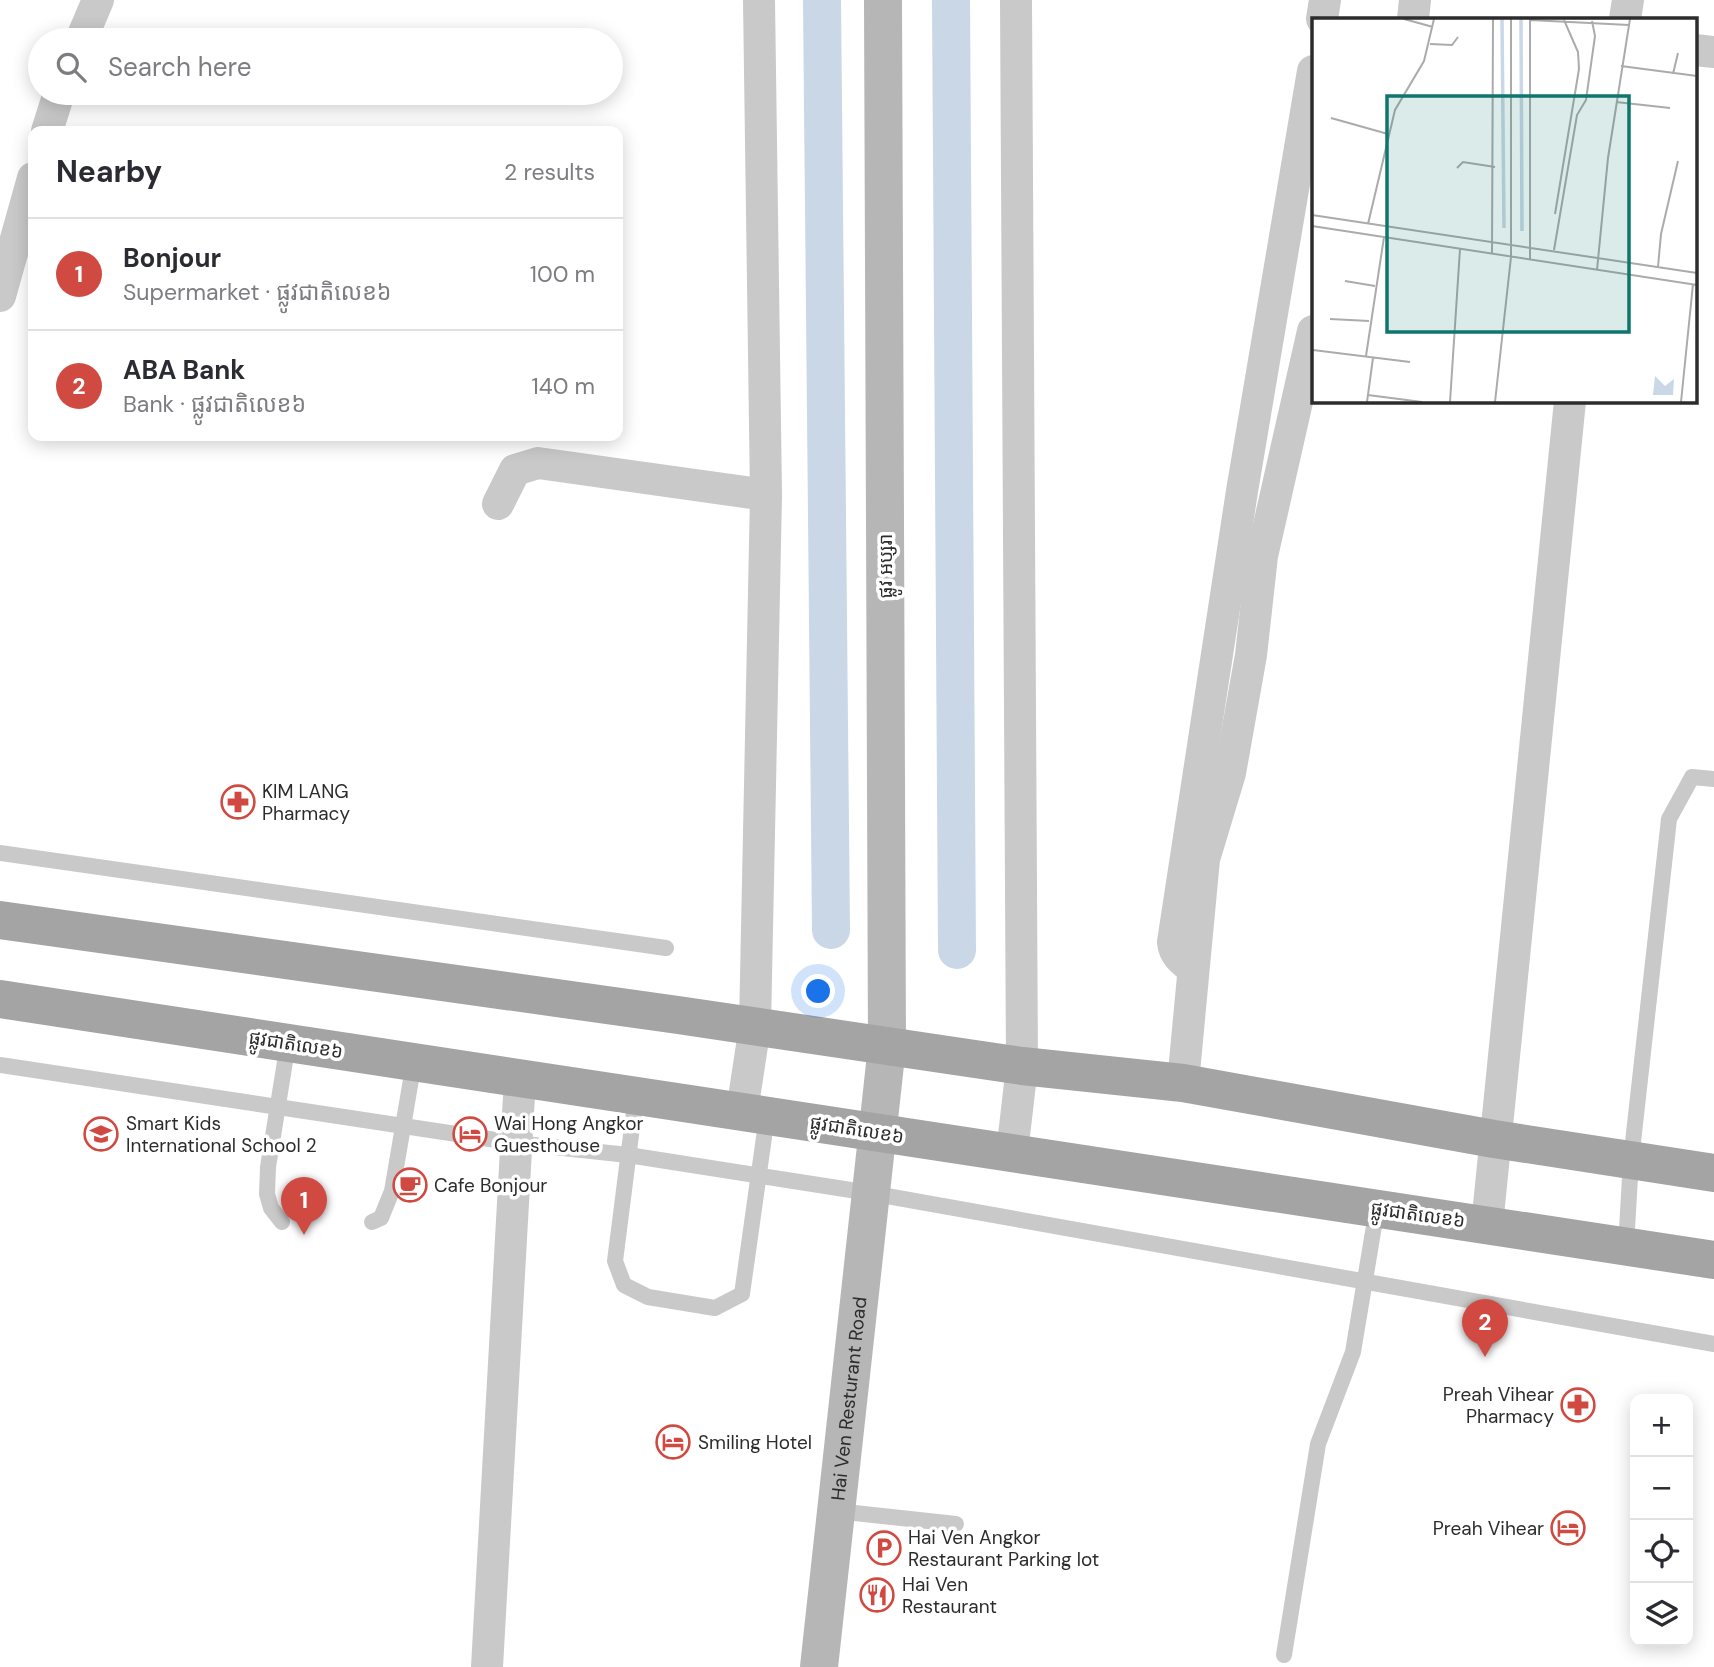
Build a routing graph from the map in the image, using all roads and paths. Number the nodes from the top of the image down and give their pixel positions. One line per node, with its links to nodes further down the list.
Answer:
1 (98, 0): 11 (street)
2 (759, 0): 22 (street)
3 (883, 0): 32 (main road, ផ្លូវ អប្សរា)
4 (1016, 0): 35 (street)
5 (1325, 0): 8 (street)
6 (1415, 0): 9 (street)
7 (1628, 0): 10 (street)
8 (1322, 18)
9 (1413, 18)
10 (1625, 18)
11 (86, 28)
12 (1696, 50): 13 (street)
13 (1714, 52)
14 (1312, 77): 28 (street)
15 (55, 105): 16 (street)
16 (49, 126)
17 (28, 192): 18 (street)
18 (4, 261): 19 (street)
19 (0, 296)
20 (1312, 335): 28 (street)
21 (1570, 402): 43 (street)
22 (766, 495): 23 (street); 30 (street)
23 (498, 504)
24 (1714, 779): 47 (lane)
25 (0, 853): 27 (lane)
26 (0, 920): 30 (main road)
27 (666, 948)
28 (1193, 969): 37 (street)
29 (0, 999): 31 (main road, ផ្លូវជាតិលេខ៦)
30 (755, 1026): 32 (main road); 40 (street)
31 (288, 1043): 33 (main road, ផ្លូវជាតិលេខ៦); 39 (lane)
32 (887, 1046): 35 (main road); 42 (main road, ផ្លូវ អប្សរា)
33 (414, 1062): 36 (main road, ផ្លូវជាតិលេខ៦); 41 (lane)
34 (0, 1065): 39 (lane)
35 (1022, 1066): 37 (main road); 45 (street)
36 (520, 1078): 38 (main road, ផ្លូវជាតិលេខ៦); 44 (street)
37 (1183, 1083): 43 (main road)
38 (636, 1096): 40 (main road, ផ្លូវជាតិលេខ៦); 46 (lane)
39 (278, 1107): 41 (lane); 52 (lane)
40 (755, 1114): 42 (main road, ផ្លូវជាតិលេខ៦); 49 (lane)
41 (403, 1127): 44 (lane); 53 (lane)
42 (877, 1132): 45 (main road, ផ្លូវជាតិលេខ៦); 50 (main road, Hai Ven Resturant Road)
43 (1494, 1139): 47 (main road); 54 (street)
44 (516, 1143): 46 (lane); 62 (street)
45 (1012, 1153): 51 (main road, ផ្លូវជាតិលេខ៦)
46 (628, 1155): 49 (lane); 49 (lane)
47 (1631, 1160): 48 (main road); 55 (lane)
48 (1714, 1173)
49 (759, 1175): 50 (lane)
50 (870, 1193): 57 (lane); 59 (main road, Hai Ven Resturant Road)
51 (1377, 1208): 54 (main road, ផ្លូវជាតិលេខ៦); 57 (lane)
52 (282, 1222)
53 (372, 1222)
54 (1487, 1224): 55 (main road, ផ្លូវជាតិលេខ៦)
55 (1626, 1246): 56 (main road, ផ្លូវជាតិលេខ៦)
56 (1714, 1259)
57 (1365, 1282): 58 (lane); 61 (lane)
58 (1714, 1345)
59 (836, 1511): 60 (lane); 63 (main road, Hai Ven Resturant Road)
60 (956, 1524)
61 (1284, 1655)
62 (487, 1667)
63 (819, 1667)

